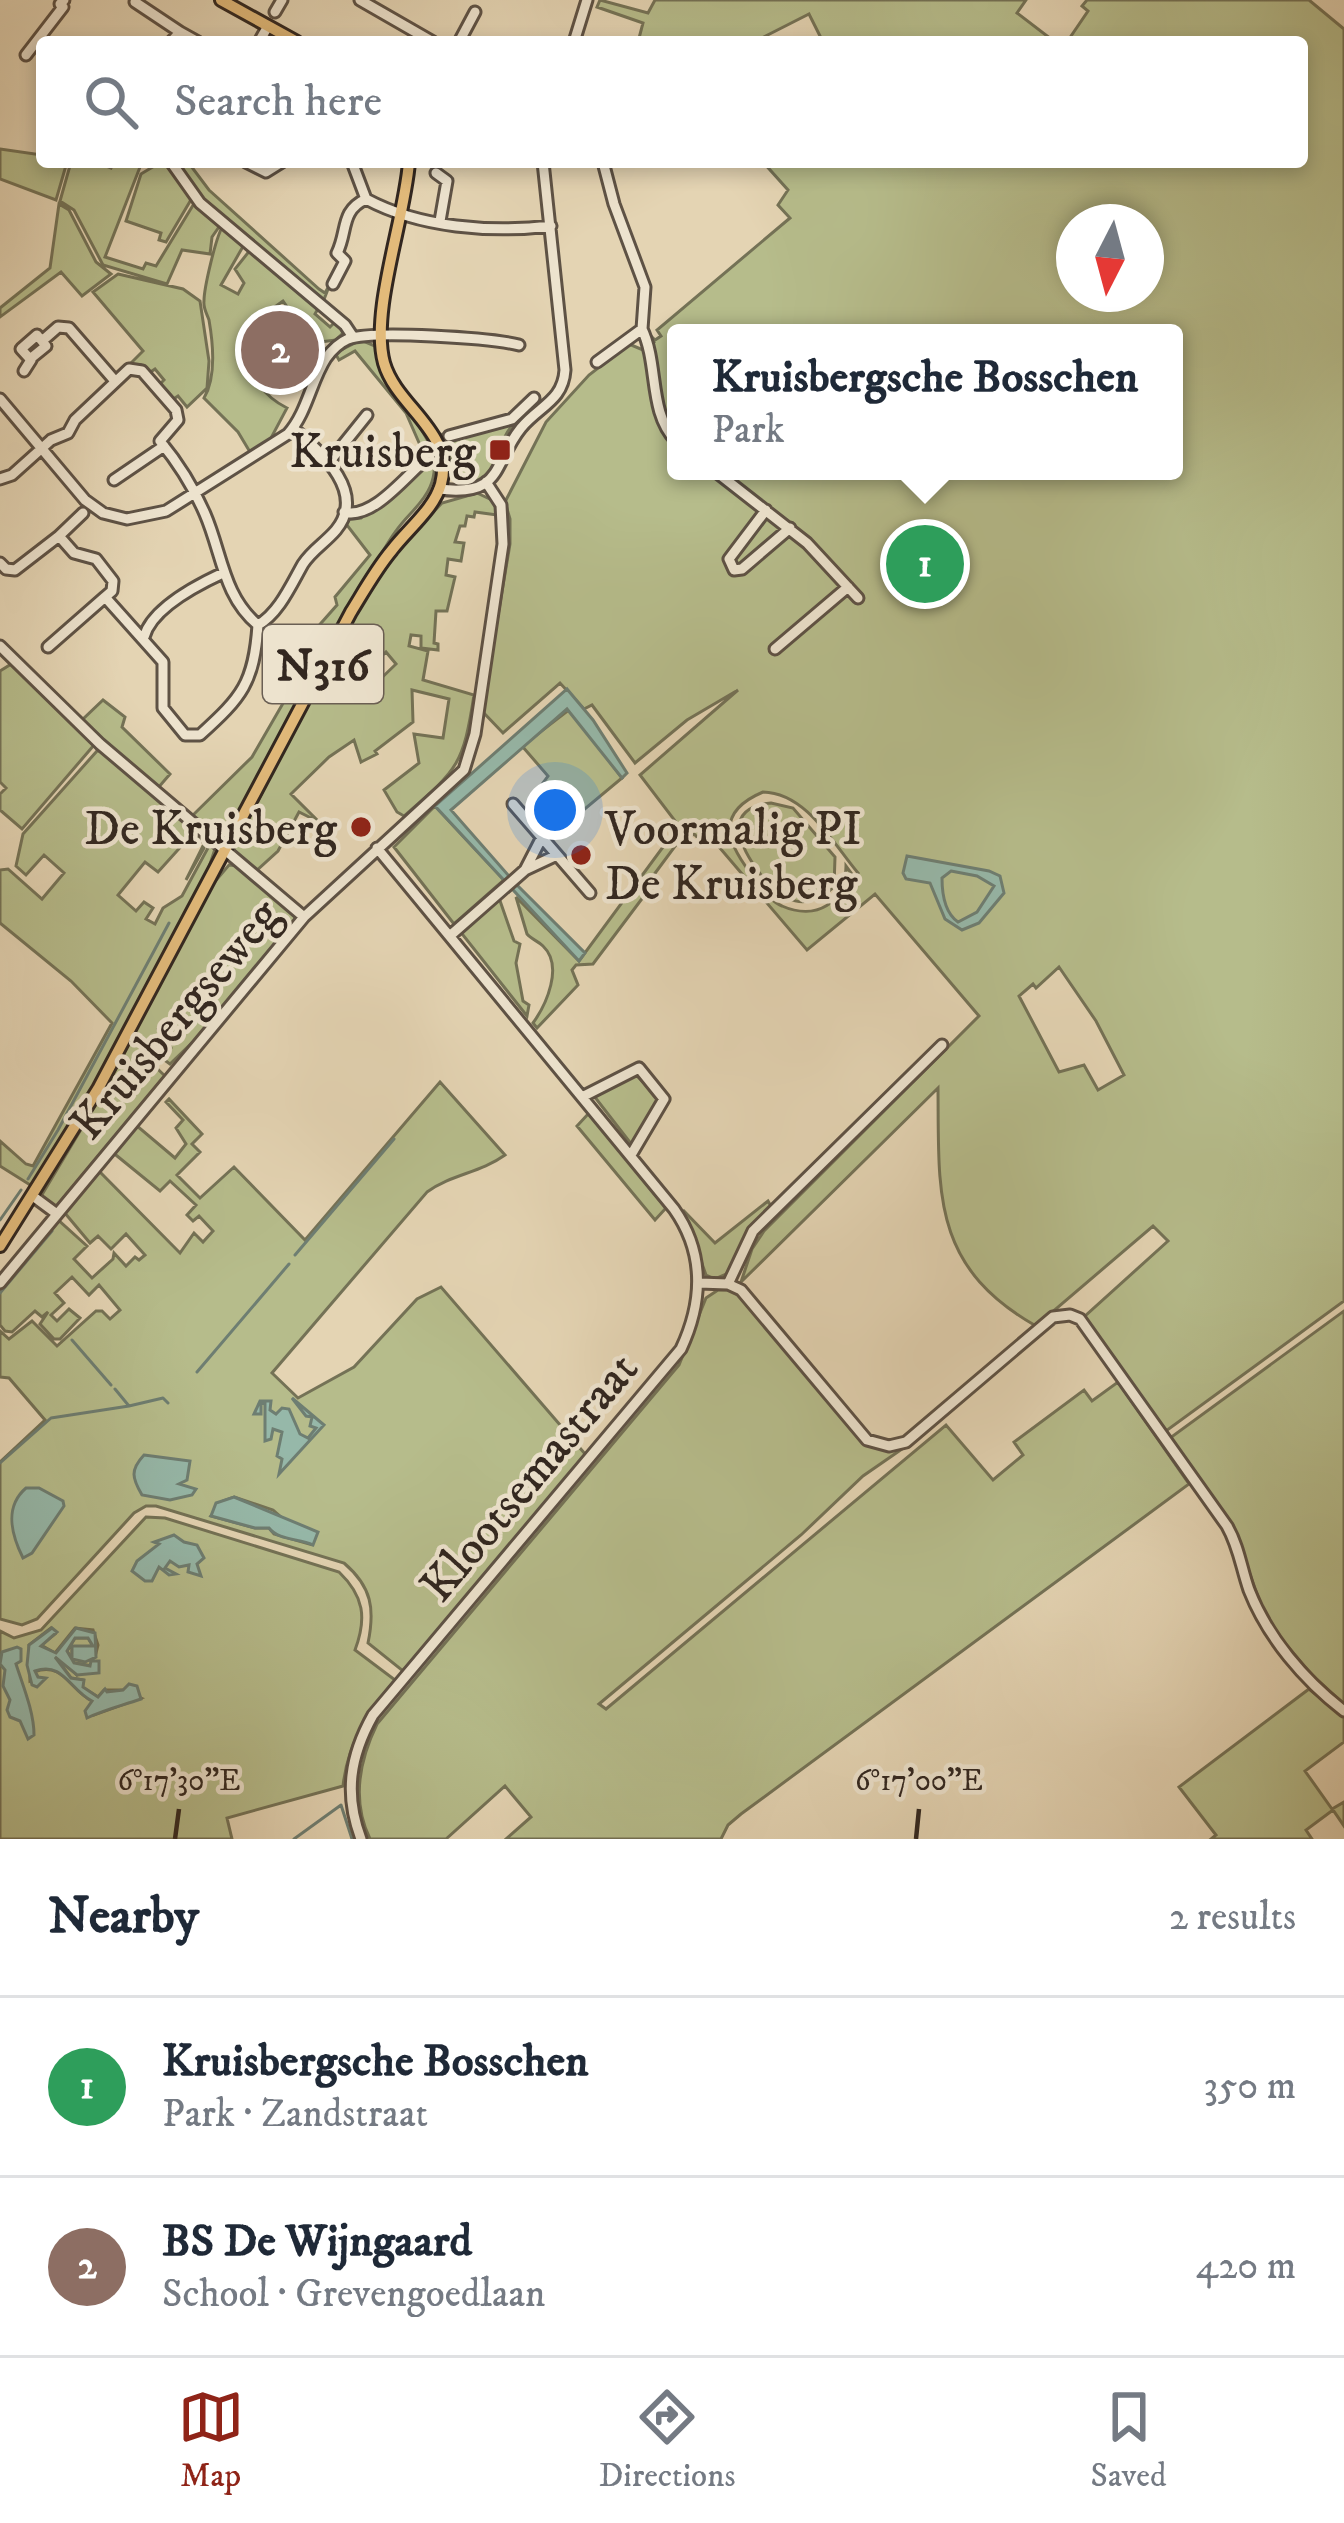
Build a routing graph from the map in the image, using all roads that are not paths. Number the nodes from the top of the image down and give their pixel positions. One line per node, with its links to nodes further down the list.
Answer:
1 (221, 0): 9 (main road)
2 (282, 0): 7 (street)
3 (360, 0): 16 (street)
4 (59, 2): 11 (street)
5 (135, 2): 10 (street)
6 (583, 2): 18 (street)
7 (275, 12)
8 (476, 12): 17 (street)
9 (268, 26): 14 (street); 15 (main road)
10 (180, 32): 12 (street); 13 (street)
11 (41, 36)
12 (176, 36)
13 (187, 36)
14 (262, 36)
15 (287, 36)
16 (423, 36)
17 (462, 36)
18 (575, 36)
19 (36, 42): 20 (street)
20 (26, 55)
21 (175, 168): 34 (street)
22 (354, 168): 27 (street)
23 (408, 168): 28 (main road)
24 (544, 168): 30 (street)
25 (605, 168): 32 (street)
26 (436, 173): 29 (street)
27 (366, 199): 28 (street); 31 (street)
28 (401, 214): 29 (street); 33 (main road)
29 (440, 221): 30 (street)
30 (551, 226): 42 (street)
31 (333, 284)
32 (642, 329): 36 (street); 43 (street)
33 (382, 336): 34 (street); 35 (street); 54 (main road)
34 (353, 338): 44 (street)
35 (519, 345)
36 (597, 362)
37 (24, 370): 38 (street)
38 (115, 380): 46 (street); 47 (street)
39 (534, 398): 42 (street)
40 (0, 399): 47 (street)
41 (367, 416): 49 (street)
42 (523, 417): 45 (street); 53 (street)
43 (667, 426)
44 (293, 428): 49 (street); 55 (street)
45 (449, 436)
46 (164, 446): 51 (street); 55 (street)
47 (42, 448): 50 (street); 55 (street)
48 (425, 460): 57 (street)
49 (330, 461): 57 (street)
50 (0, 479)
51 (114, 480)
52 (727, 480): 56 (street)
53 (486, 482): 54 (street); 73 (street, Kruisbergseweg)
54 (440, 489): 74 (main road, N316)
55 (194, 493): 62 (street)
56 (766, 509): 59 (street); 59 (street)
57 (344, 512): 66 (street)
58 (83, 513): 60 (street)
59 (790, 528): 63 (street)
60 (59, 536): 61 (street); 64 (street)
61 (0, 563)
62 (223, 574): 66 (street); 67 (street)
63 (848, 587): 65 (street); 70 (street)
64 (105, 597): 67 (street); 69 (street)
65 (858, 598)
66 (258, 625): 67 (street)
67 (144, 637)
68 (0, 646): 74 (street)
69 (48, 647)
70 (775, 650)
71 (513, 804): 72 (street)
72 (542, 837): 75 (street); 76 (street)
73 (377, 848): 78 (street, Kruisbergseweg); 79 (street)
74 (224, 851): 78 (street); 83 (main road, N316)
75 (557, 855): 76 (street); 77 (street)
76 (525, 870): 79 (street)
77 (590, 893)
78 (304, 917): 84 (street, Kruisbergseweg)
79 (452, 934): 81 (street)
80 (942, 1045): 88 (street)
81 (582, 1097): 82 (street); 82 (street)
82 (631, 1155): 87 (street)
83 (34, 1197): 84 (street); 85 (main road, N316)
84 (57, 1214): 86 (street, Kruisbergseweg)
85 (0, 1246)
86 (0, 1282)
87 (699, 1283): 88 (street); 90 (street, Klootsemastraat)
88 (728, 1284): 89 (street)
89 (1344, 1711)
90 (361, 1839)

